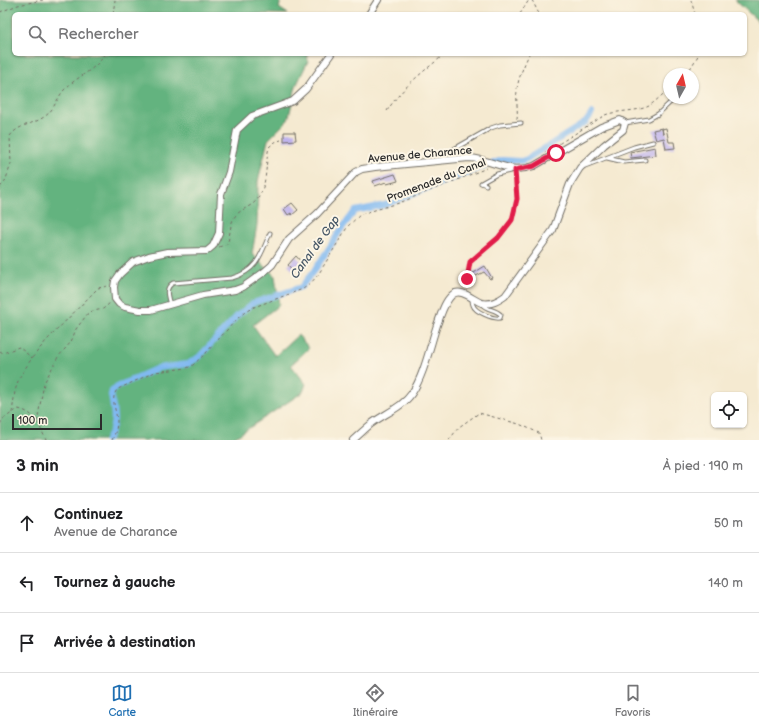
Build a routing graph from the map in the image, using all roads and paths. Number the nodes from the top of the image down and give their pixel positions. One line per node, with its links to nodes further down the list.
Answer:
1 (43, 0): 6 (path)
2 (115, 0): 7 (path)
3 (378, 0): 8 (street)
4 (531, 0): 9 (path); 10 (path)
5 (691, 0): 11 (path)
6 (0, 12)
7 (113, 12)
8 (369, 12)
9 (522, 12)
10 (538, 12)
11 (695, 12)
12 (104, 56): 32 (path)
13 (330, 56): 34 (street)
14 (442, 56): 19 (path)
15 (528, 56): 20 (path)
16 (698, 56): 17 (path)
17 (691, 68)
18 (669, 104): 22 (lane)
19 (387, 111)
20 (517, 123): 21 (lane); 27 (lane)
21 (521, 123)
22 (625, 123): 29 (street); 30 (street, Avenue de Charance)
23 (281, 140): 34 (path)
24 (653, 142): 25 (lane)
25 (607, 158): 26 (lane); 29 (lane)
26 (645, 160)
27 (440, 161): 28 (street, Avenue de Charance); 40 (street, Avenue de Charance)
28 (490, 165): 30 (street, Avenue de Charance); 47 (path, Promenade du Canal)
29 (580, 168): 39 (street)
30 (515, 170): 31 (lane); 36 (path)
31 (486, 185)
32 (0, 187)
33 (270, 233): 40 (lane)
34 (213, 246): 35 (street)
35 (114, 287): 38 (street); 42 (path)
36 (463, 294): 37 (street); 48 (street)
37 (472, 298): 39 (street); 39 (lane)
38 (115, 299): 40 (street, Avenue de Charance); 44 (path)
39 (481, 303)
40 (170, 305)
41 (0, 351): 42 (path)
42 (32, 358): 43 (path)
43 (12, 413): 44 (path); 45 (path)
44 (37, 422): 46 (path)
45 (0, 424)
46 (46, 440)
47 (112, 440)
48 (353, 440)
49 (449, 440): 50 (path)
50 (541, 440)

